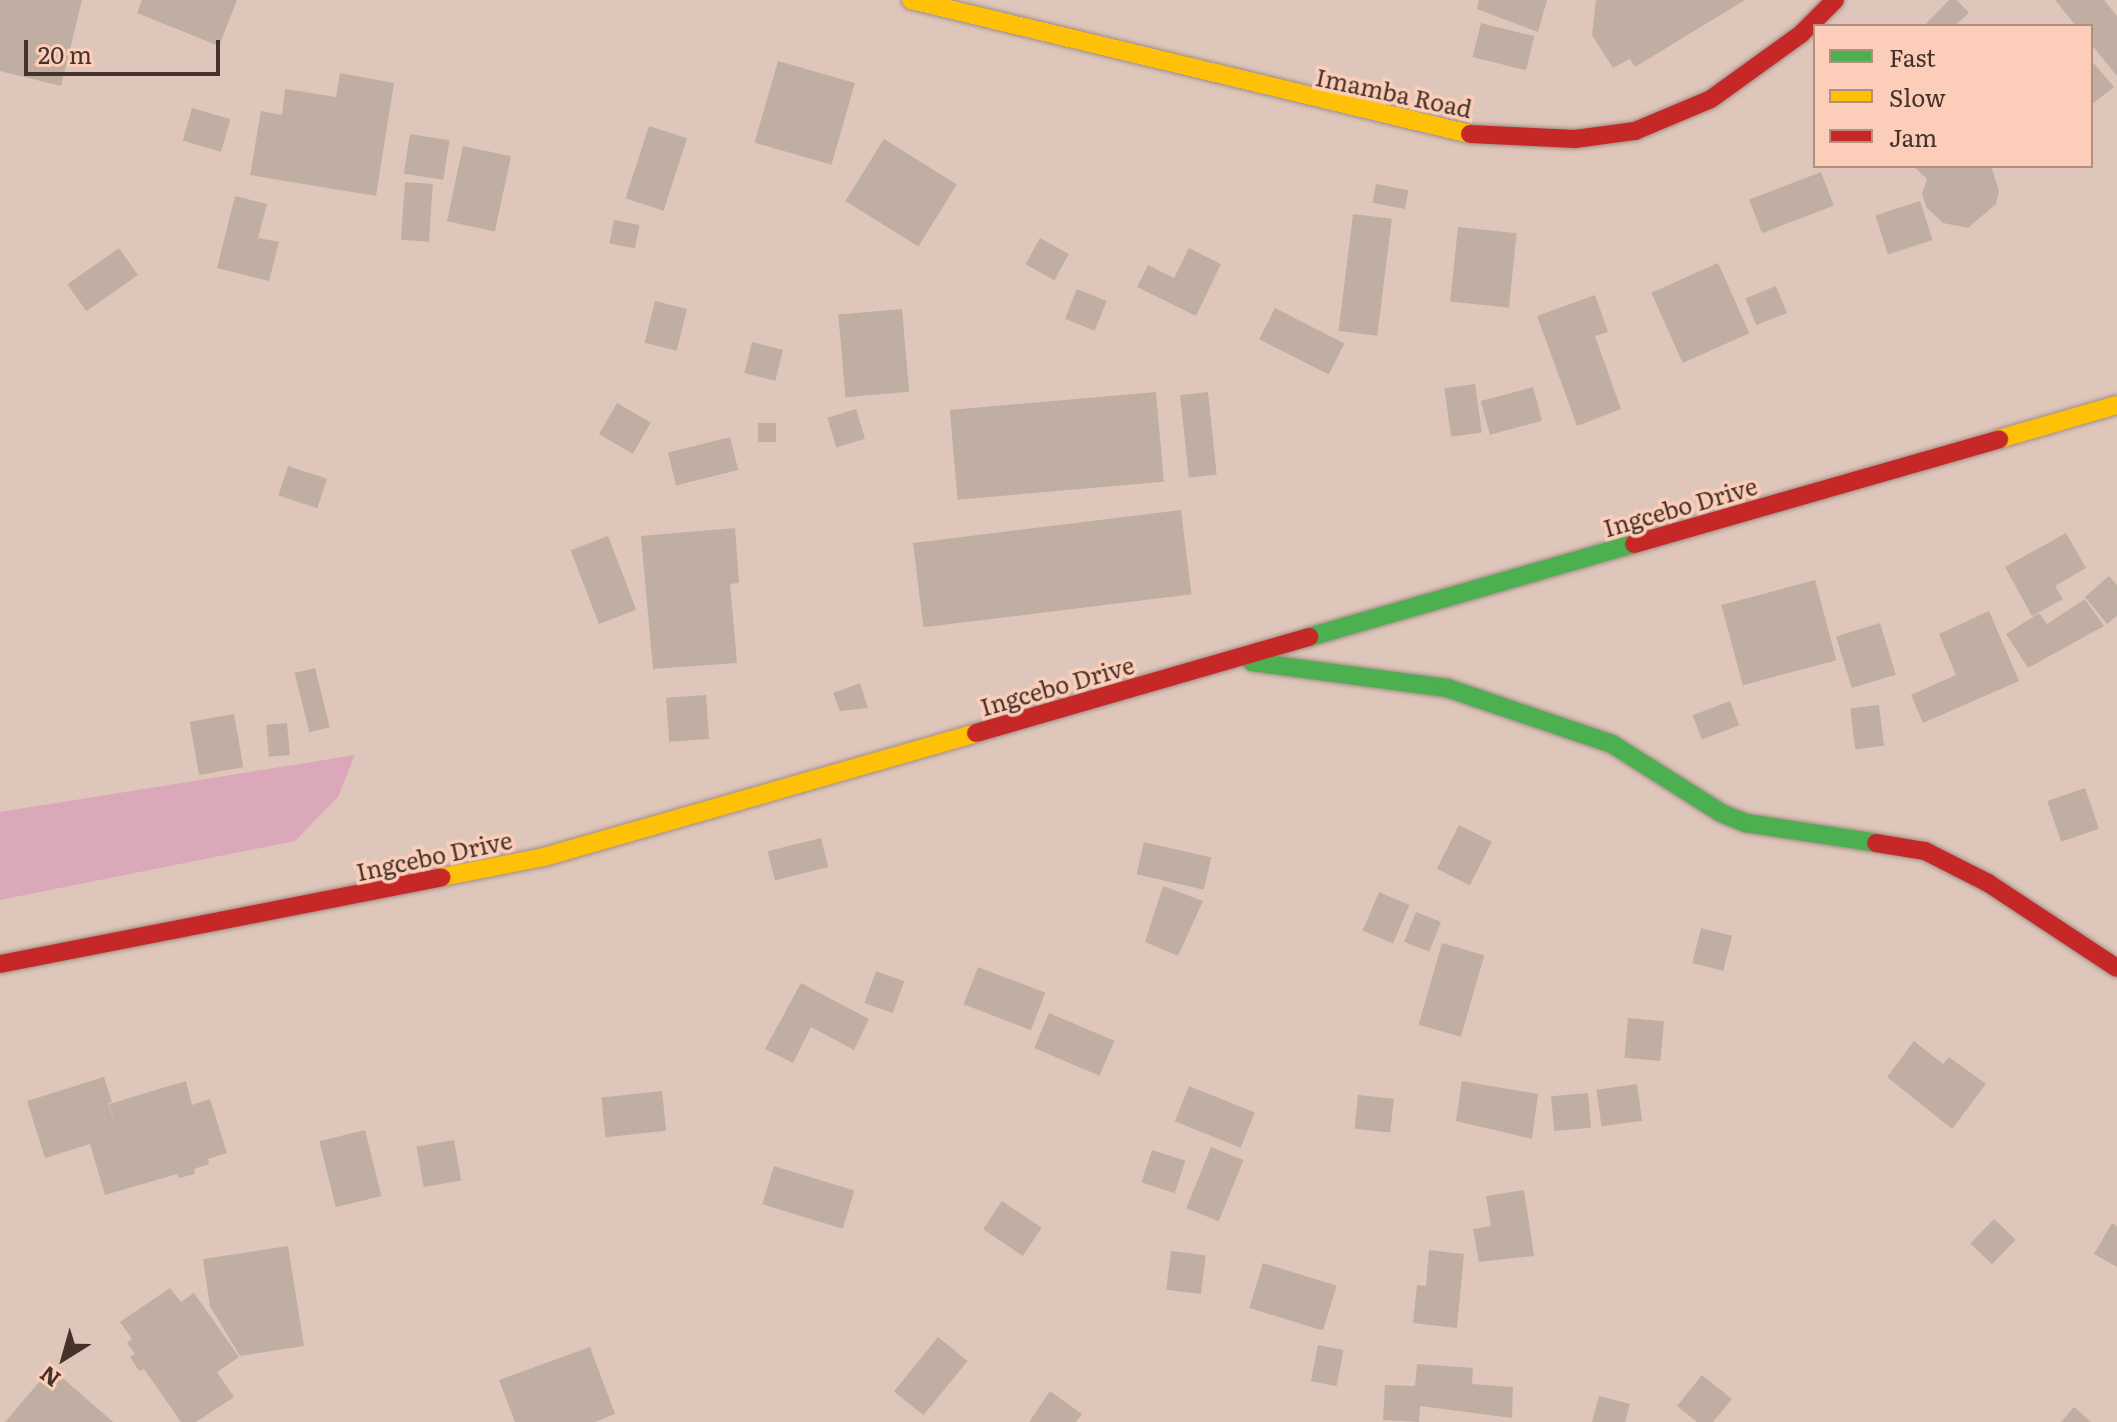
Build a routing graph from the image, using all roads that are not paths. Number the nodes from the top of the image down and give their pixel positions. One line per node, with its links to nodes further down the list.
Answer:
1 (911, 0): 2 (main road, Imamba Road)
2 (1835, 0)
3 (2117, 405): 4 (main road, Ingcebo Drive)
4 (1234, 659): 5 (main road, Ingcebo Drive); 6 (main road)
5 (0, 964)
6 (2117, 968)

